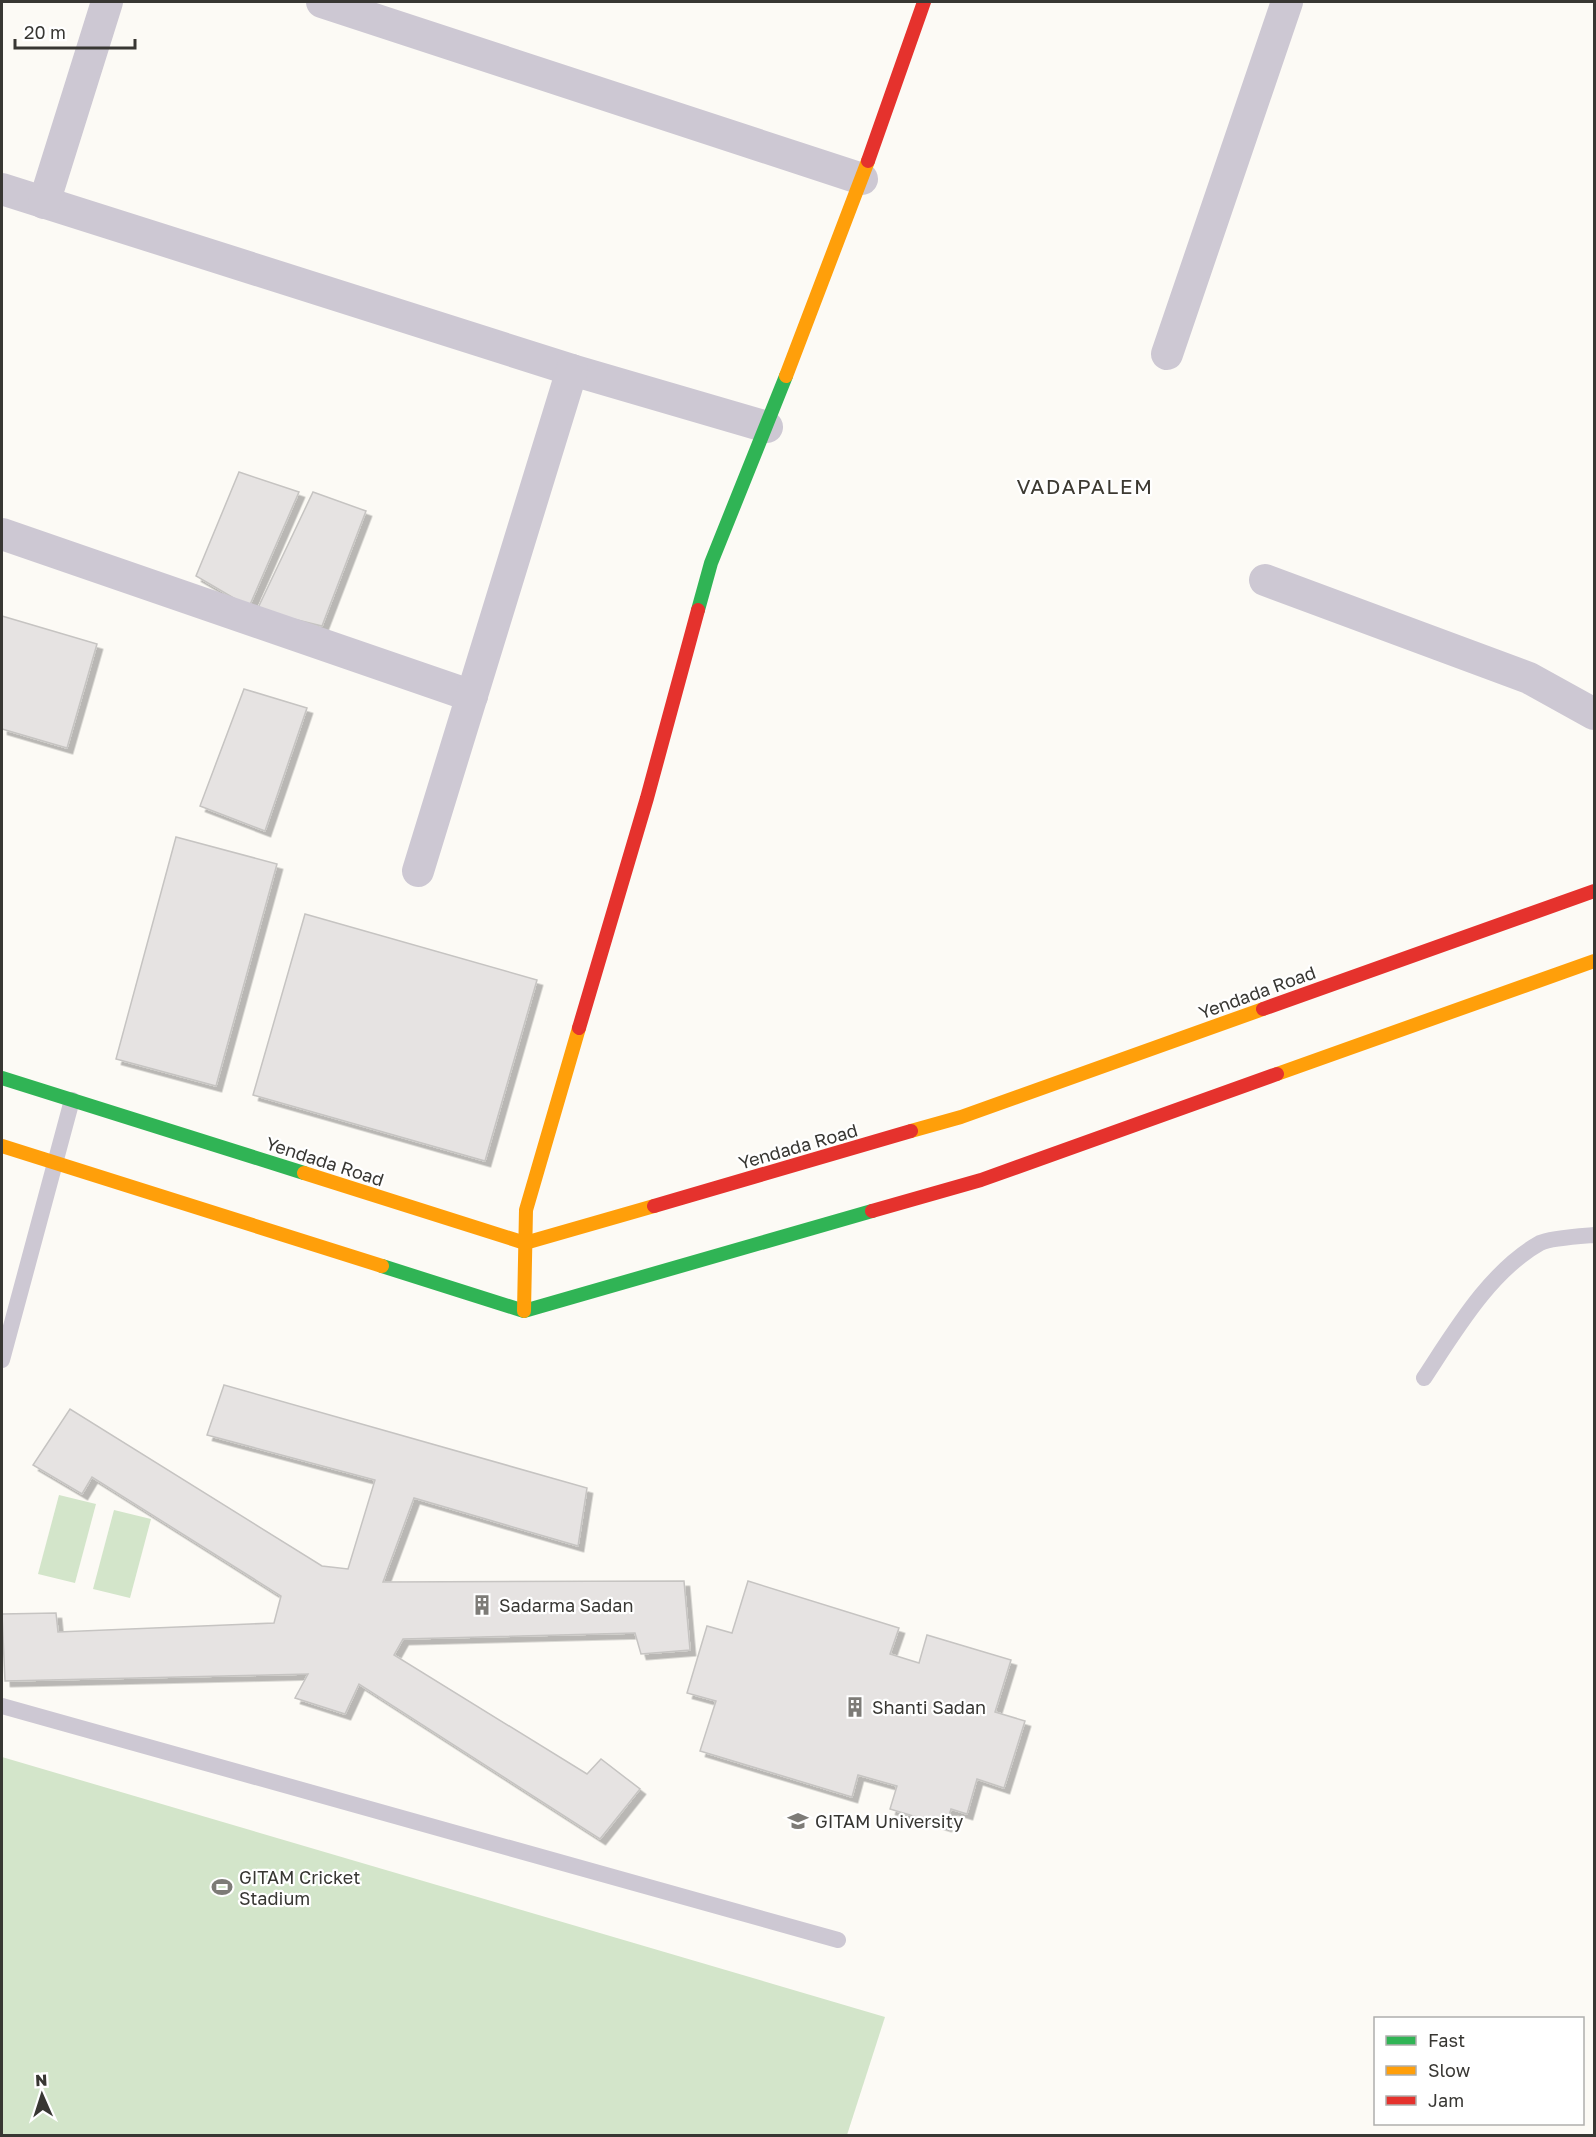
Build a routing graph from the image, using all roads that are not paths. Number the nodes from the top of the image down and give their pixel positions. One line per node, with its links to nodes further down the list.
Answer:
1 (107, 2): 7 (street)
2 (322, 2): 5 (street)
3 (924, 2): 5 (main road)
4 (1287, 2): 8 (street)
5 (862, 179): 10 (main road)
6 (2, 189): 7 (street)
7 (44, 203): 9 (street)
8 (1167, 354)
9 (572, 370): 10 (street); 13 (street)
10 (767, 427): 23 (main road)
11 (2, 534): 13 (street)
12 (1265, 580): 14 (street)
13 (472, 696): 15 (street)
14 (1594, 714)
15 (418, 872)
16 (1594, 891): 23 (main road, Yendada Road)
17 (1594, 961): 24 (main road)
18 (2, 1078): 19 (main road, Yendada Road)
19 (72, 1100): 21 (lane); 23 (main road, Yendada Road)
20 (2, 1146): 21 (main road)
21 (56, 1163): 24 (main road); 25 (lane)
22 (1594, 1235): 26 (lane)
23 (525, 1243): 24 (main road)
24 (524, 1311)
25 (2, 1360)
26 (1424, 1378)
27 (2, 1706): 28 (lane)
28 (838, 1940)

